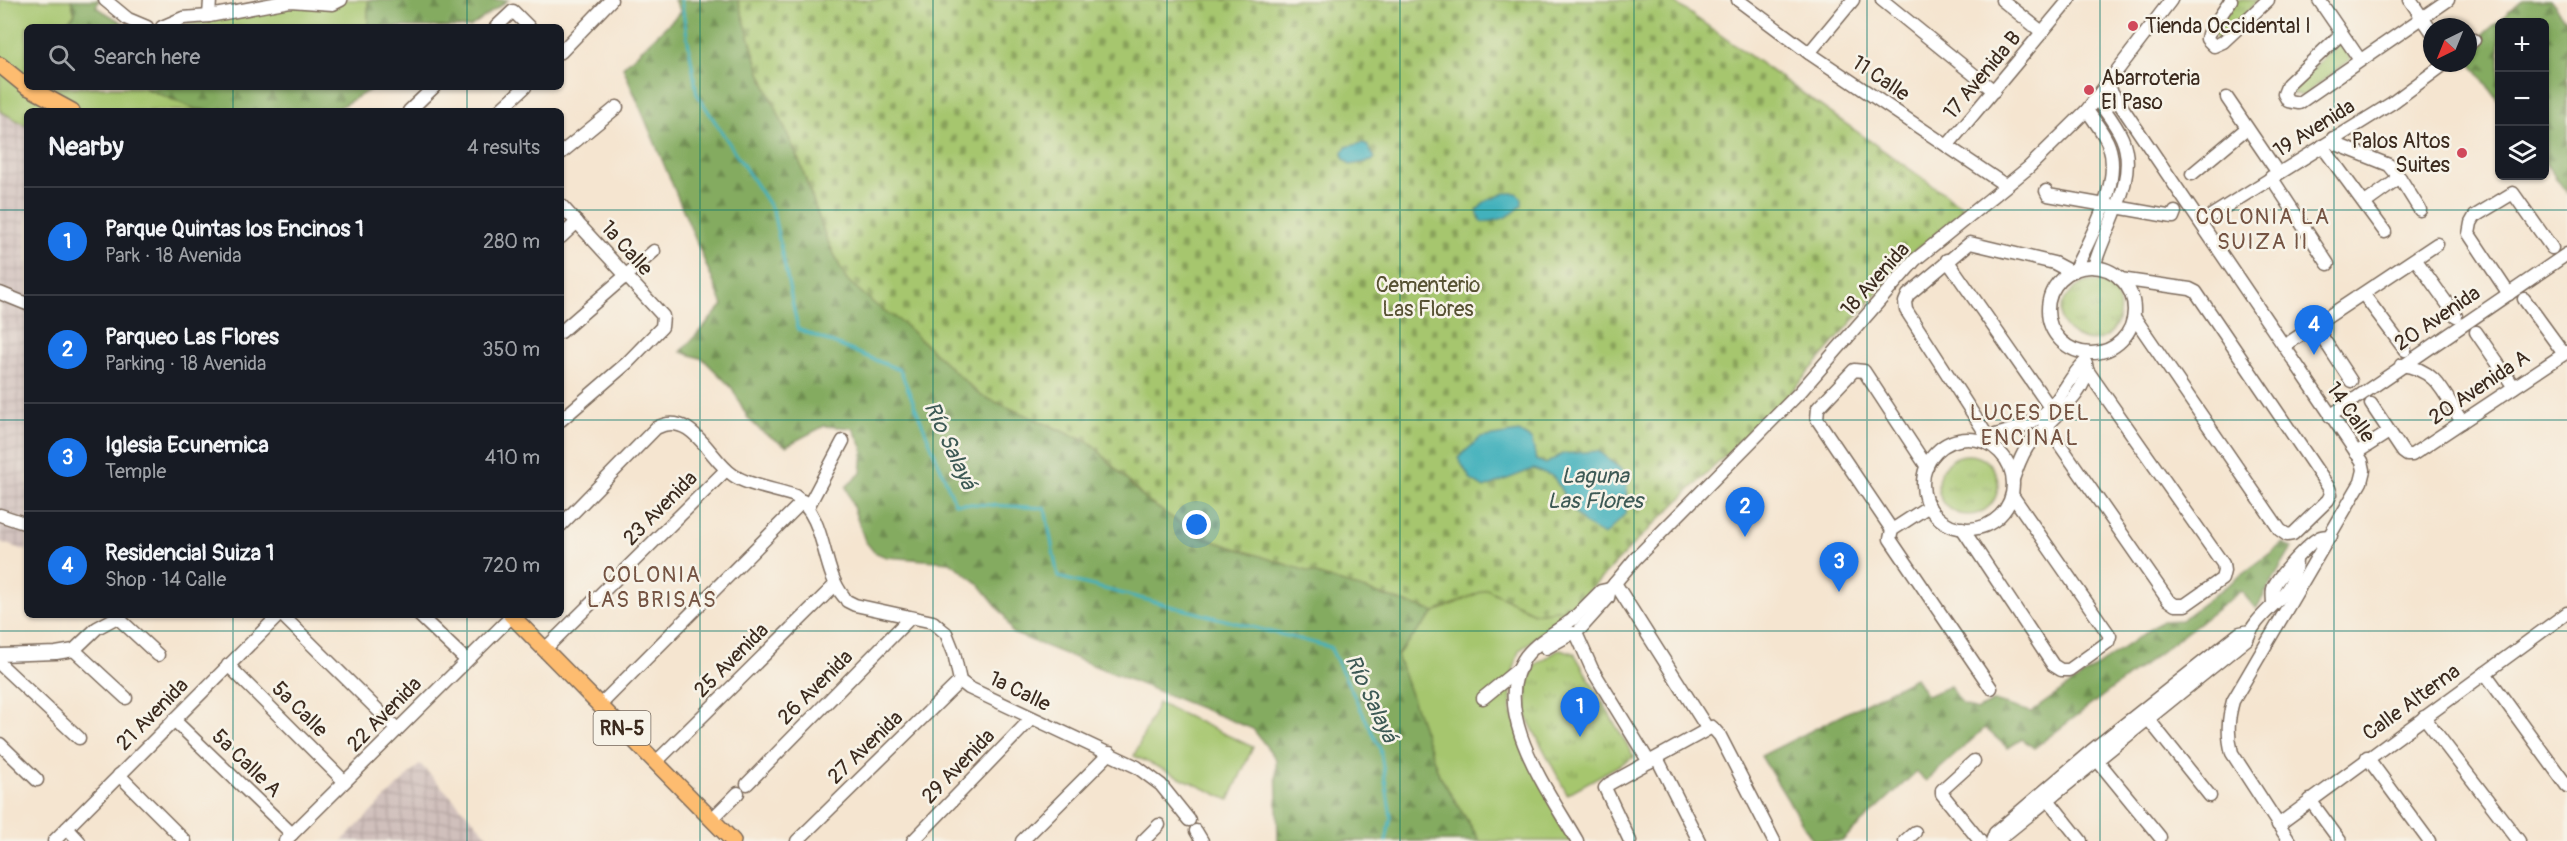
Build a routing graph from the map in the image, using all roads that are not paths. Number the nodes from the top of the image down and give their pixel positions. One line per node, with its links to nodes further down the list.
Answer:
1 (105, 0): 19 (street)
2 (210, 0): 17 (street)
3 (341, 0): 16 (street)
4 (611, 0): 25 (street)
5 (1738, 0): 26 (street, 11 Calle)
6 (1853, 0): 26 (street)
7 (1882, 0): 35 (street)
8 (2002, 0): 23 (street)
9 (2069, 0): 23 (street, 17 Avenida B)
10 (2171, 0): 31 (street, 18 Avenida)
11 (2231, 0): 12 (street)
12 (2268, 0)
13 (2319, 0): 24 (street)
14 (2410, 0): 18 (street)
15 (2448, 0): 18 (street)
16 (290, 1): 17 (street)
17 (209, 16): 20 (street)
18 (2422, 18): 27 (street)
19 (140, 24)
20 (169, 24)
21 (499, 24): 22 (street)
22 (526, 24)
23 (2042, 32): 35 (street, 17 Avenida B)
24 (2341, 34): 27 (street); 27 (street)
25 (564, 49)
26 (1809, 53): 47 (street, 11 Calle)
27 (2360, 60)
28 (0, 65): 30 (main road)
29 (2434, 72): 45 (street, 19 Avenida)
30 (24, 85)
31 (2107, 85): 37 (street, 18 Avenida); 61 (street, 14 Calle)
32 (33, 90): 39 (main road)
33 (431, 90): 40 (street)
34 (522, 90): 41 (street)
35 (1994, 91): 47 (street, 17 Avenida B)
36 (2227, 98): 43 (street)
37 (2097, 99): 42 (street, 18 Avenida); 44 (street)
38 (616, 107): 49 (street)
39 (66, 108)
40 (411, 108)
41 (502, 108)
42 (2087, 110): 46 (street); 53 (street, 18 Avenida)
43 (2247, 128): 50 (street); 51 (street)
44 (2121, 136): 46 (street); 56 (street)
45 (2333, 138): 48 (street, 19 Avenida); 52 (street)
46 (2108, 142): 56 (street)
47 (1947, 146): 53 (street, 11 Calle)
48 (2322, 146): 51 (street, 19 Avenida); 55 (street)
49 (564, 150)
50 (2192, 174)
51 (2275, 175): 61 (street, 19 Avenida); 70 (street)
52 (2400, 178): 55 (street); 58 (street)
53 (2005, 185): 114 (street, 18 Avenida)
54 (2046, 191): 56 (street)
55 (2365, 203): 62 (street)
56 (2111, 206): 59 (street); 71 (street); 72 (street)
57 (564, 209): 60 (street, 1a Calle)
58 (2420, 210)
59 (2175, 212)
60 (577, 222): 63 (street); 73 (street, 1a Calle)
61 (2201, 222): 85 (street, 14 Calle)
62 (2385, 232)
63 (564, 234)
64 (2437, 244): 69 (street)
65 (2552, 248): 76 (street)
66 (654, 251): 73 (street)
67 (2567, 254): 76 (street, 20 Avenida)
68 (1947, 260): 72 (street); 94 (street); 98 (street)
69 (2416, 260): 77 (street); 80 (street)
70 (2328, 264)
71 (2094, 267): 72 (street); 74 (street)
72 (2072, 271): 88 (street)
73 (626, 276): 83 (street); 93 (street, 1a Calle)
74 (2120, 279): 81 (street); 81 (street)
75 (0, 293): 79 (street)
76 (2509, 294): 89 (street, 20 Avenida)
77 (2364, 295): 82 (street); 86 (street)
78 (2524, 299): 87 (street)
79 (24, 303)
80 (2456, 316)
81 (2133, 317): 88 (street)
82 (2314, 326): 85 (street); 90 (street)
83 (564, 329)
84 (2476, 332): 91 (street)
85 (2284, 346): 95 (street, 14 Calle)
86 (2405, 350)
87 (2566, 353): 91 (street, 20 Avenida A)
88 (2086, 361): 94 (street); 94 (street)
89 (2402, 365): 95 (street, 20 Avenida); 96 (street)
90 (2351, 381)
91 (2514, 387): 96 (street, 20 Avenida A)
92 (2370, 404): 97 (street)
93 (564, 414)
94 (2048, 416): 98 (street); 103 (street)
95 (2330, 416): 100 (street, 14 Calle)
96 (2462, 422): 97 (street, 20 Avenida A)
97 (2389, 432): 100 (street)
98 (1983, 439): 101 (street); 103 (street)
99 (843, 441): 105 (street)
100 (2356, 453): 112 (street, 14 Calle)
101 (1927, 466): 106 (street); 111 (street)
102 (726, 470): 105 (street); 108 (street); 126 (street, 23 Avenida)
103 (2013, 479): 104 (street)
104 (2012, 495): 110 (street); 110 (street)
105 (805, 504): 113 (street, 1a Calle); 139 (street)
106 (1929, 506): 110 (street); 111 (street)
107 (0, 515): 109 (street)
108 (564, 522)
109 (24, 523)
110 (1962, 528)
111 (1892, 530): 136 (street)
112 (2331, 536): 130 (street); 163 (street, 14 Calle)
113 (834, 586): 123 (street, 1a Calle); 153 (street, 25 Avenida)
114 (1612, 586): 124 (street, 18 Avenida); 145 (street)
115 (2567, 613): 134 (street, Calle Alterna)
116 (115, 618): 125 (street)
117 (121, 618): 128 (street)
118 (277, 618): 132 (street, 21 Avenida)
119 (283, 618): 144 (street)
120 (422, 618): 129 (street)
121 (509, 618): 129 (street, 22 Avenida)
122 (515, 618): 126 (main road, RN-5)
123 (910, 618): 135 (street, 1a Calle); 161 (street, 26 Avenida)
124 (1574, 627): 133 (street, 18 Avenida); 151 (street); 178 (street, 18 Avenida)
125 (74, 650): 127 (street); 137 (street)
126 (545, 650): 139 (main road, RN-5)
127 (0, 655)
128 (158, 655)
129 (466, 660): 144 (street, 22 Avenida)
130 (2212, 663): 143 (street); 149 (street)
131 (0, 664): 146 (street)
132 (228, 666): 142 (street, 21 Avenida); 156 (street, 5a Calle)
133 (1521, 667): 138 (street); 177 (street, 18 Avenida)
134 (2485, 673): 140 (street, Calle Alterna); 157 (street)
135 (960, 681): 141 (street, 1a Calle); 173 (street, 27 Avenida)
136 (1992, 688)
137 (126, 698)
138 (1483, 698)
139 (600, 705): 153 (main road, RN-5)
140 (2424, 717): 150 (street, Calle Alterna); 189 (street)
141 (1031, 719): 148 (street, 1a Calle); 174 (street, 29 Avenida)
142 (174, 720): 154 (street, 21 Avenida); 167 (street, 5a Calle A)
143 (2149, 720): 149 (street); 158 (street)
144 (396, 728): 156 (street, 22 Avenida)
145 (1707, 728): 151 (street); 181 (street)
146 (79, 738)
147 (0, 744): 155 (street)
148 (1110, 753): 165 (street, 1a Calle); 175 (street)
149 (2094, 756): 160 (street); 168 (street); 184 (street)
150 (2367, 757): 159 (street, Calle Alterna); 188 (street)
151 (1653, 760): 179 (street); 180 (street)
152 (1974, 761): 183 (street)
153 (656, 762): 161 (main road, RN-5)
154 (119, 775): 164 (street, 21 Avenida); 171 (street)
155 (37, 780)
156 (344, 781): 167 (street, 22 Avenida)
157 (2567, 786)
158 (2210, 796)
159 (2310, 800): 163 (street, Calle Alterna); 187 (street)
160 (2049, 801): 184 (street); 185 (street)
161 (712, 819): 172 (main road, RN-5)
162 (1159, 825): 176 (street)
163 (2278, 825): 186 (street, 14 Calle)
164 (66, 828): 169 (street, 21 Avenida); 170 (street)
165 (1196, 831)
166 (1915, 832): 182 (street)
167 (288, 837)
168 (2160, 837)
169 (54, 841)
170 (79, 841)
171 (185, 841)
172 (732, 841)
173 (797, 841)
174 (913, 841)
175 (1022, 841)
176 (1143, 841)
177 (1576, 841)
178 (1586, 841)
179 (1630, 841)
180 (1699, 841)
181 (1774, 841)
182 (1905, 841)
183 (1980, 841)
184 (1995, 841)
185 (2081, 841)
186 (2289, 841)
187 (2340, 841)
188 (2429, 841)
189 (2519, 841)

